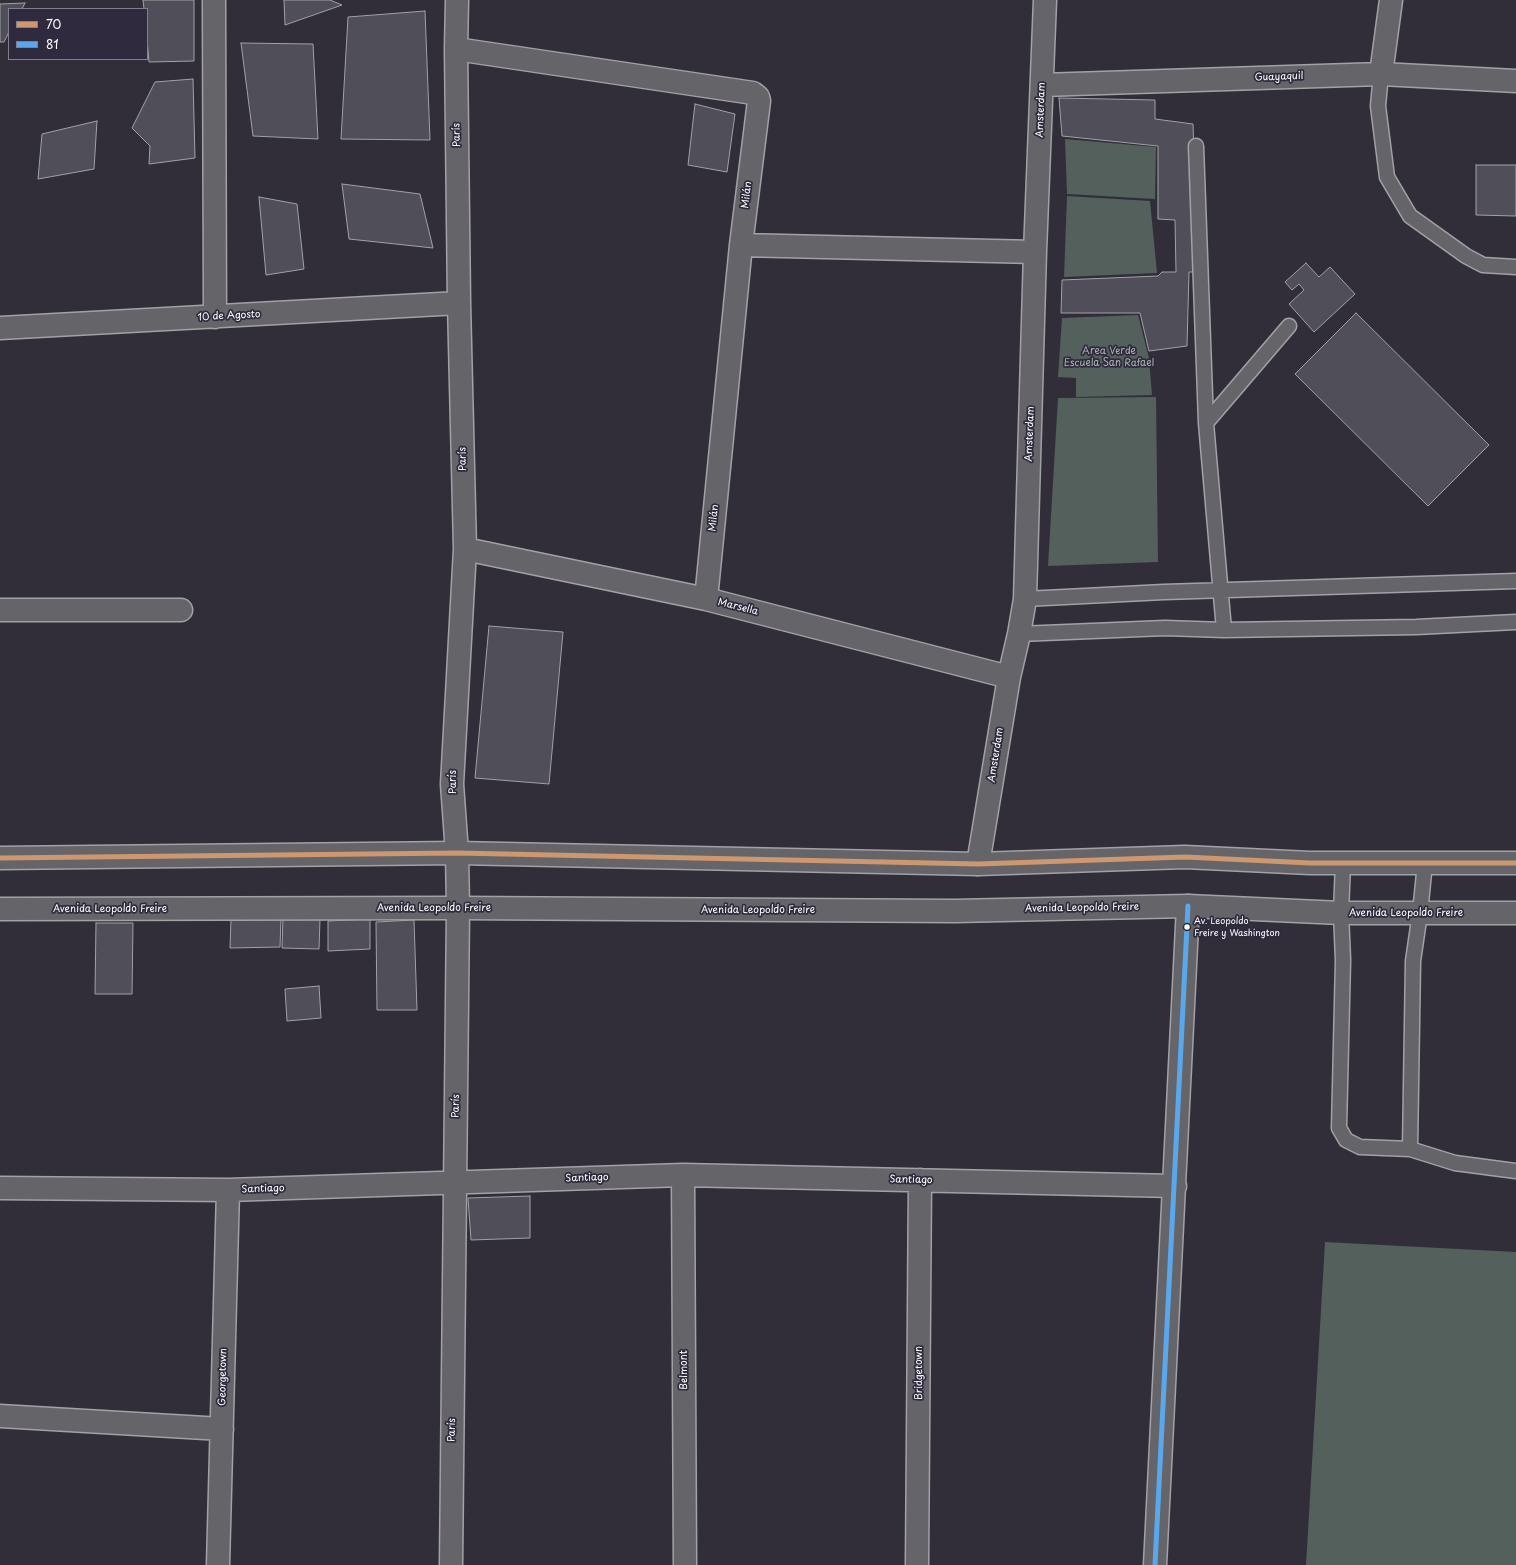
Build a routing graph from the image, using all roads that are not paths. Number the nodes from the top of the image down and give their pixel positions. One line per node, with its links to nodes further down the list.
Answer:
1 (214, 0): 14 (street)
2 (457, 0): 5 (street, París)
3 (1045, 0): 8 (street, Amsterdam)
4 (1391, 0): 6 (street)
5 (456, 49): 10 (street, Milán); 13 (street, París)
6 (1381, 74): 7 (street, Guayaquil); 8 (street, Guayaquil); 12 (lane)
7 (1516, 81)
8 (1042, 85): 11 (street, Amsterdam)
9 (1196, 146): 17 (lane)
10 (741, 245): 11 (street); 21 (street, Milán)
11 (1035, 252): 22 (street, Amsterdam)
12 (1516, 267)
13 (459, 303): 14 (street, 10 de Agosto); 18 (street, París)
14 (215, 317): 16 (street, 10 de Agosto)
15 (1289, 326): 17 (lane)
16 (0, 328)
17 (1206, 423): 20 (lane)
18 (465, 549): 21 (street, Marsella); 29 (street, París)
19 (1516, 581): 20 (lane)
20 (1221, 591): 22 (lane); 26 (lane)
21 (706, 599): 28 (street, Marsella)
22 (1025, 599): 27 (street, Amsterdam)
23 (0, 610): 24 (street)
24 (181, 610)
25 (1516, 622): 26 (lane)
26 (1224, 630): 27 (lane)
27 (1020, 634): 28 (street, Amsterdam)
28 (1009, 677): 34 (street, Amsterdam)
29 (456, 853): 30 (street); 34 (street); 36 (street, París)
30 (0, 858)
31 (1344, 863): 32 (street); 34 (street); 38 (lane)
32 (1425, 863): 33 (street); 39 (lane)
33 (1516, 863)
34 (978, 864)
35 (1188, 906): 36 (street, Avenida Leopoldo Freire); 38 (street, Avenida Leopoldo Freire); 46 (street)
36 (458, 908): 37 (street, Avenida Leopoldo Freire); 45 (street, París)
37 (0, 909)
38 (1341, 913): 39 (street, Avenida Leopoldo Freire); 41 (lane)
39 (1420, 913): 40 (street, Avenida Leopoldo Freire); 41 (lane)
40 (1516, 913)
41 (1410, 1149): 42 (lane)
42 (1516, 1171)
43 (683, 1175): 44 (street, Santiago); 45 (street, Santiago); 53 (street, Belmont)
44 (920, 1180): 46 (street, Santiago); 54 (street, Bridgetown)
45 (455, 1183): 48 (street, Santiago); 52 (street, París)
46 (1175, 1186): 55 (street)
47 (0, 1188): 48 (street, Santiago)
48 (228, 1190): 50 (street, Georgetown)
49 (0, 1416): 50 (street)
50 (222, 1429): 51 (street, Georgetown)
51 (218, 1565)
52 (451, 1565)
53 (685, 1565)
54 (917, 1565)
55 (1155, 1565)

